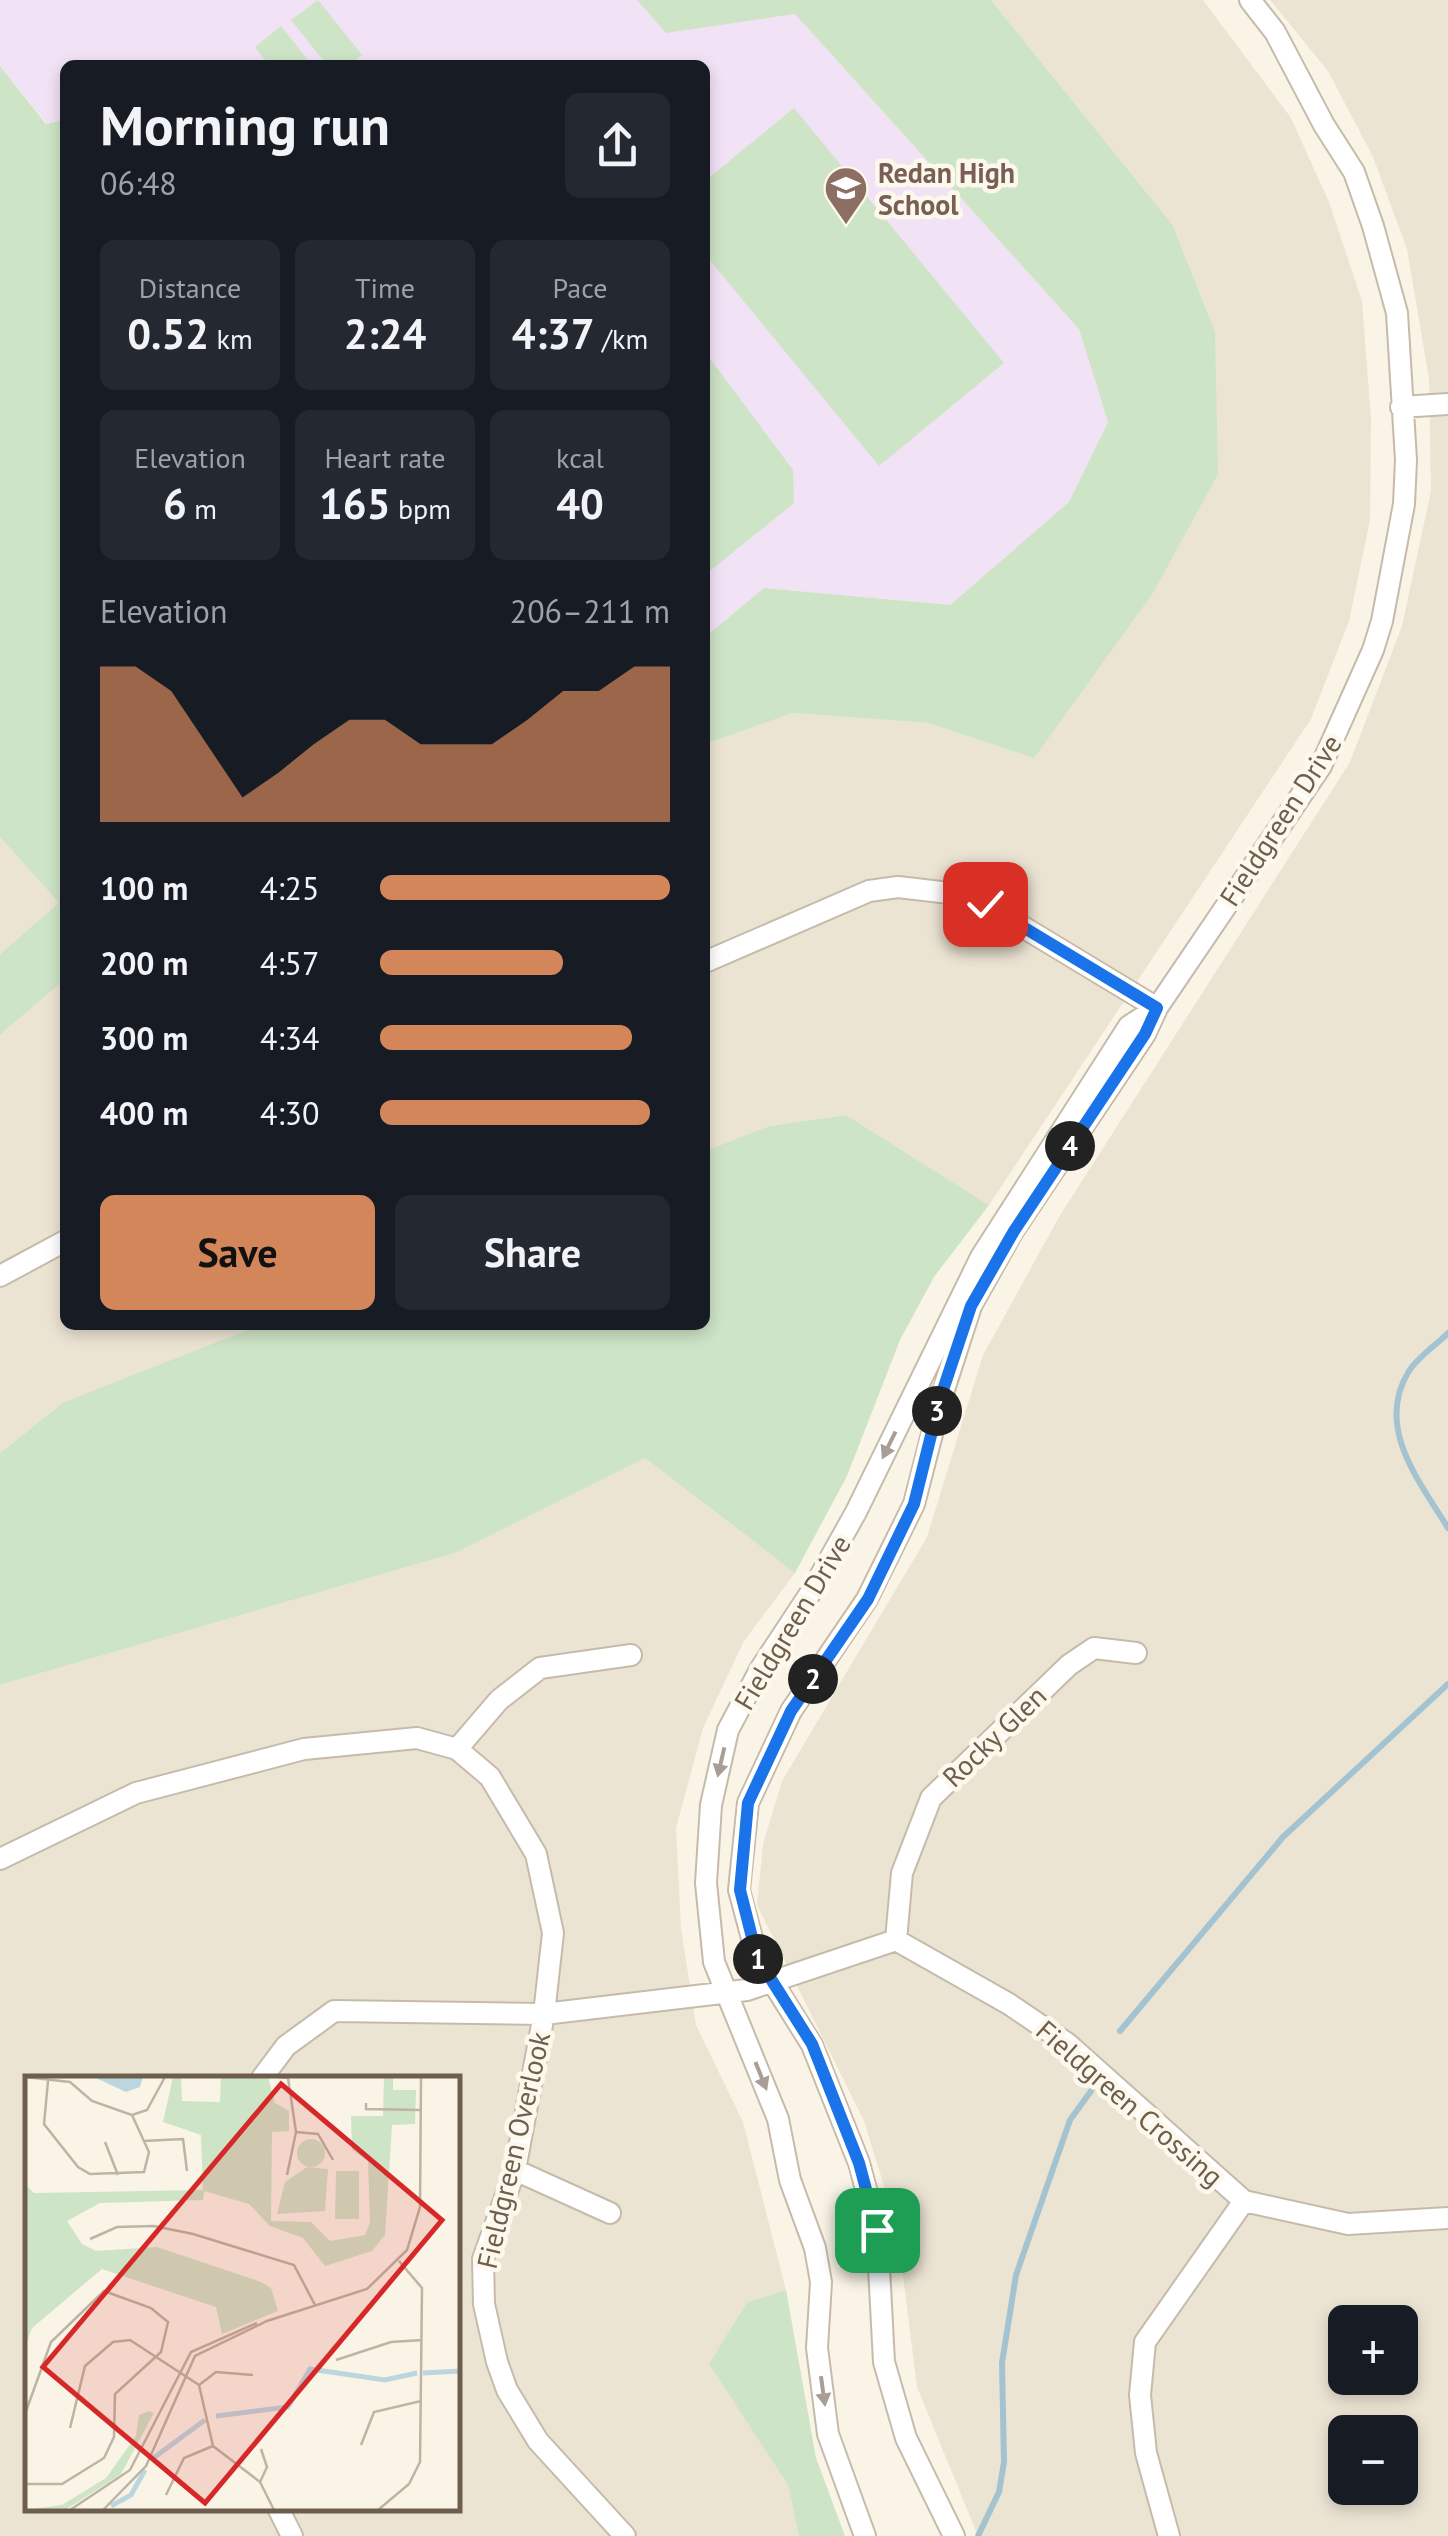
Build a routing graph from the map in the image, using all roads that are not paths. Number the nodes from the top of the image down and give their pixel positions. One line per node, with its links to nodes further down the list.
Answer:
1 (1250, 0): 3 (street, Fieldgreen Drive)
2 (1448, 404): 3 (street)
3 (1401, 408): 5 (street, Fieldgreen Drive)
4 (710, 960): 5 (street)
5 (1157, 1008): 13 (street, Fieldgreen Drive); 14 (street, Fieldgreen Drive, one-way to 14)
6 (60, 1243): 7 (street)
7 (0, 1276)
8 (1136, 1654): 12 (street, Rocky Glen)
9 (630, 1655): 10 (street)
10 (456, 1749): 11 (street, Fieldgreen Overlook); 15 (street, Fieldgreen Overlook)
11 (0, 1859)
12 (896, 1940): 13 (street); 18 (street, Fieldgreen Crossing)
13 (770, 1982): 14 (street); 25 (street, Fieldgreen Drive)
14 (725, 1993): 15 (street); 24 (street, Fieldgreen Drive, one-way to 24)
15 (544, 2014): 16 (street); 17 (street, Fieldgreen Overlook)
16 (264, 2076)
17 (515, 2170): 19 (street); 23 (street, Fieldgreen Overlook)
18 (1244, 2202): 20 (street, Fieldgreen Crossing); 26 (street)
19 (610, 2213)
20 (1448, 2218)
21 (280, 2511): 22 (street)
22 (292, 2536)
23 (625, 2536)
24 (865, 2536)
25 (954, 2536)
26 (1169, 2536)

